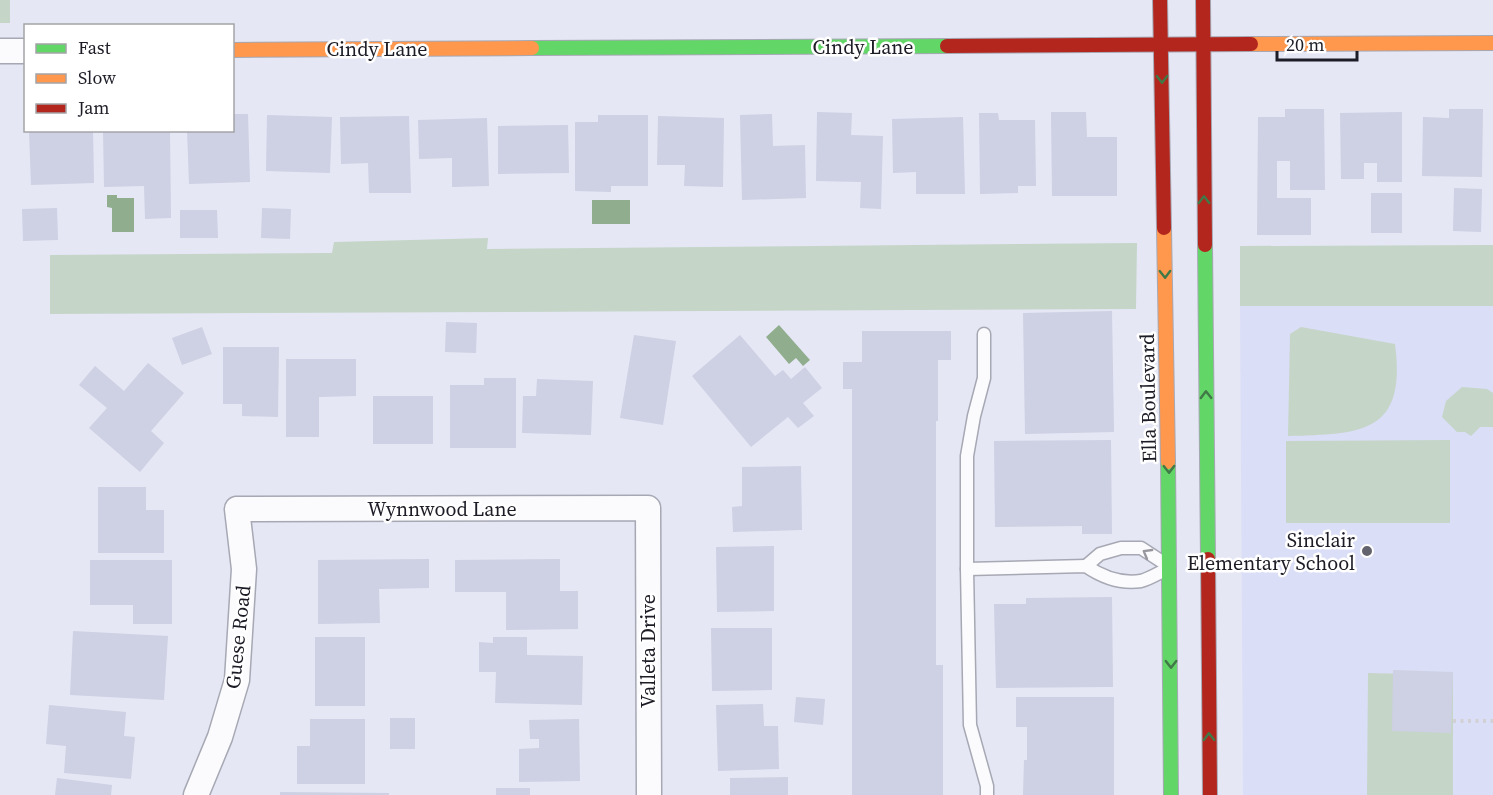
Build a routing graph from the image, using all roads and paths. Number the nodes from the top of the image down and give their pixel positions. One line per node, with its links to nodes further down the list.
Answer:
1 (1160, 0): 4 (main road, Ella Boulevard)
2 (1203, 0): 5 (main road)
3 (1493, 43): 5 (main road, Cindy Lane)
4 (1161, 45): 5 (main road, Cindy Lane); 6 (main road, Cindy Lane); 13 (main road, Ella Boulevard, one-way to 13)
5 (1203, 45): 21 (main road, one-way to 5)
6 (234, 50)
7 (0, 51): 8 (street)
8 (24, 51)
9 (984, 334): 14 (lane)
10 (648, 508): 11 (street, Wynnwood Lane); 18 (street, Valleta Drive)
11 (237, 509): 17 (street, Guese Road)
12 (1086, 566): 13 (lane); 13 (lane, one-way to 12); 14 (lane)
13 (1175, 568): 20 (main road, Ella Boulevard, one-way to 20)
14 (967, 569): 19 (lane)
15 (1453, 721): 16 (path)
16 (1493, 721)
17 (196, 795)
18 (649, 795)
19 (987, 795)
20 (1171, 795)
21 (1210, 795)

